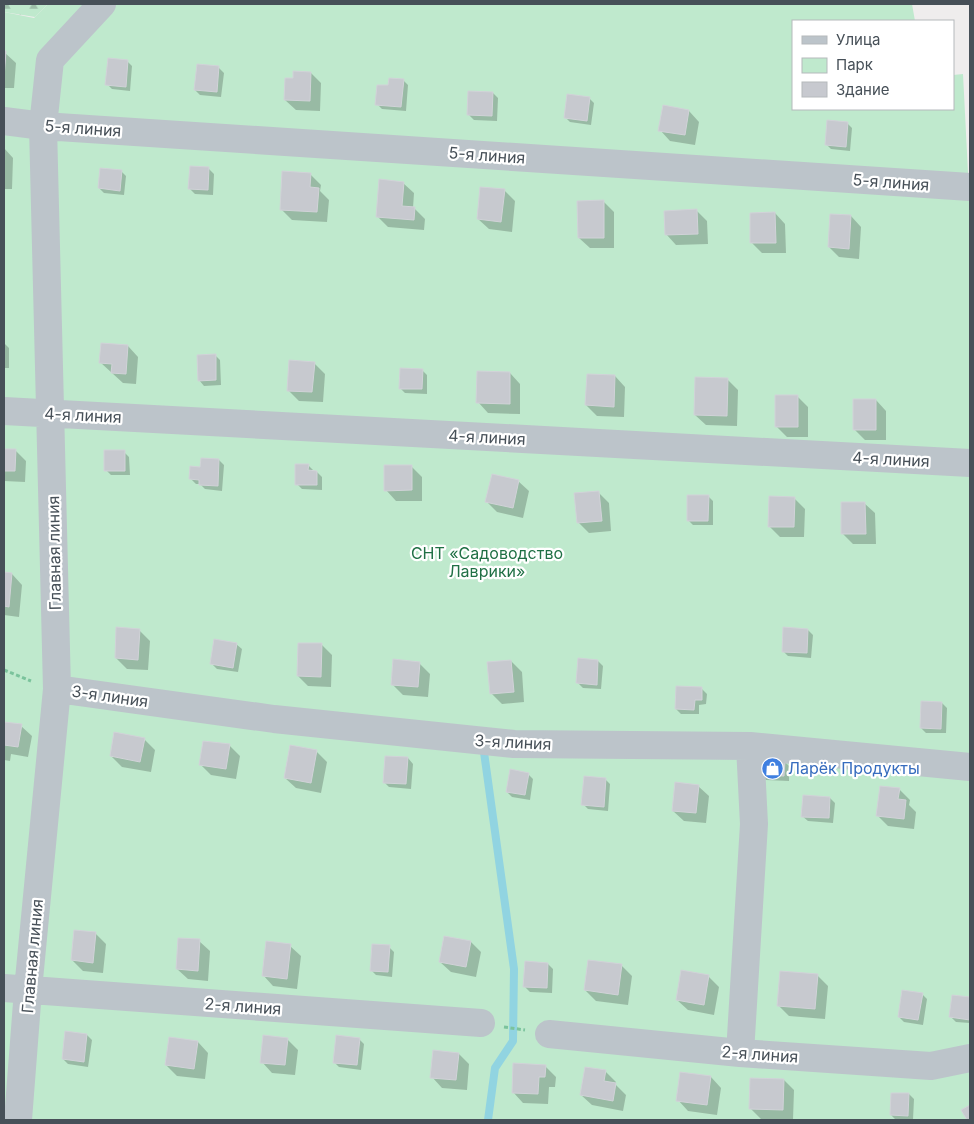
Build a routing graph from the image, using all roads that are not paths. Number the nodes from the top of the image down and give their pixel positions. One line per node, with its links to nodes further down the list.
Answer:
1 (102, 4): 3 (lane, Главная линия)
2 (4, 121): 3 (lane, 5-я линия)
3 (43, 126): 4 (lane, 5-я линия); 6 (lane, Главная линия)
4 (970, 188)
5 (4, 411): 6 (lane, 4-я линия)
6 (50, 413): 7 (lane, 4-я линия); 8 (lane, Главная линия)
7 (970, 463)
8 (57, 689): 9 (lane, 3-я линия); 11 (lane, Главная линия)
9 (750, 746): 10 (lane, 3-я линия); 14 (lane)
10 (970, 767)
11 (16, 989): 12 (lane, 2-я линия); 16 (lane, Главная линия)
12 (481, 1024)
13 (549, 1034): 14 (lane, 2-я линия)
14 (740, 1052): 15 (lane, 2-я линия)
15 (970, 1058)
16 (18, 1120)

